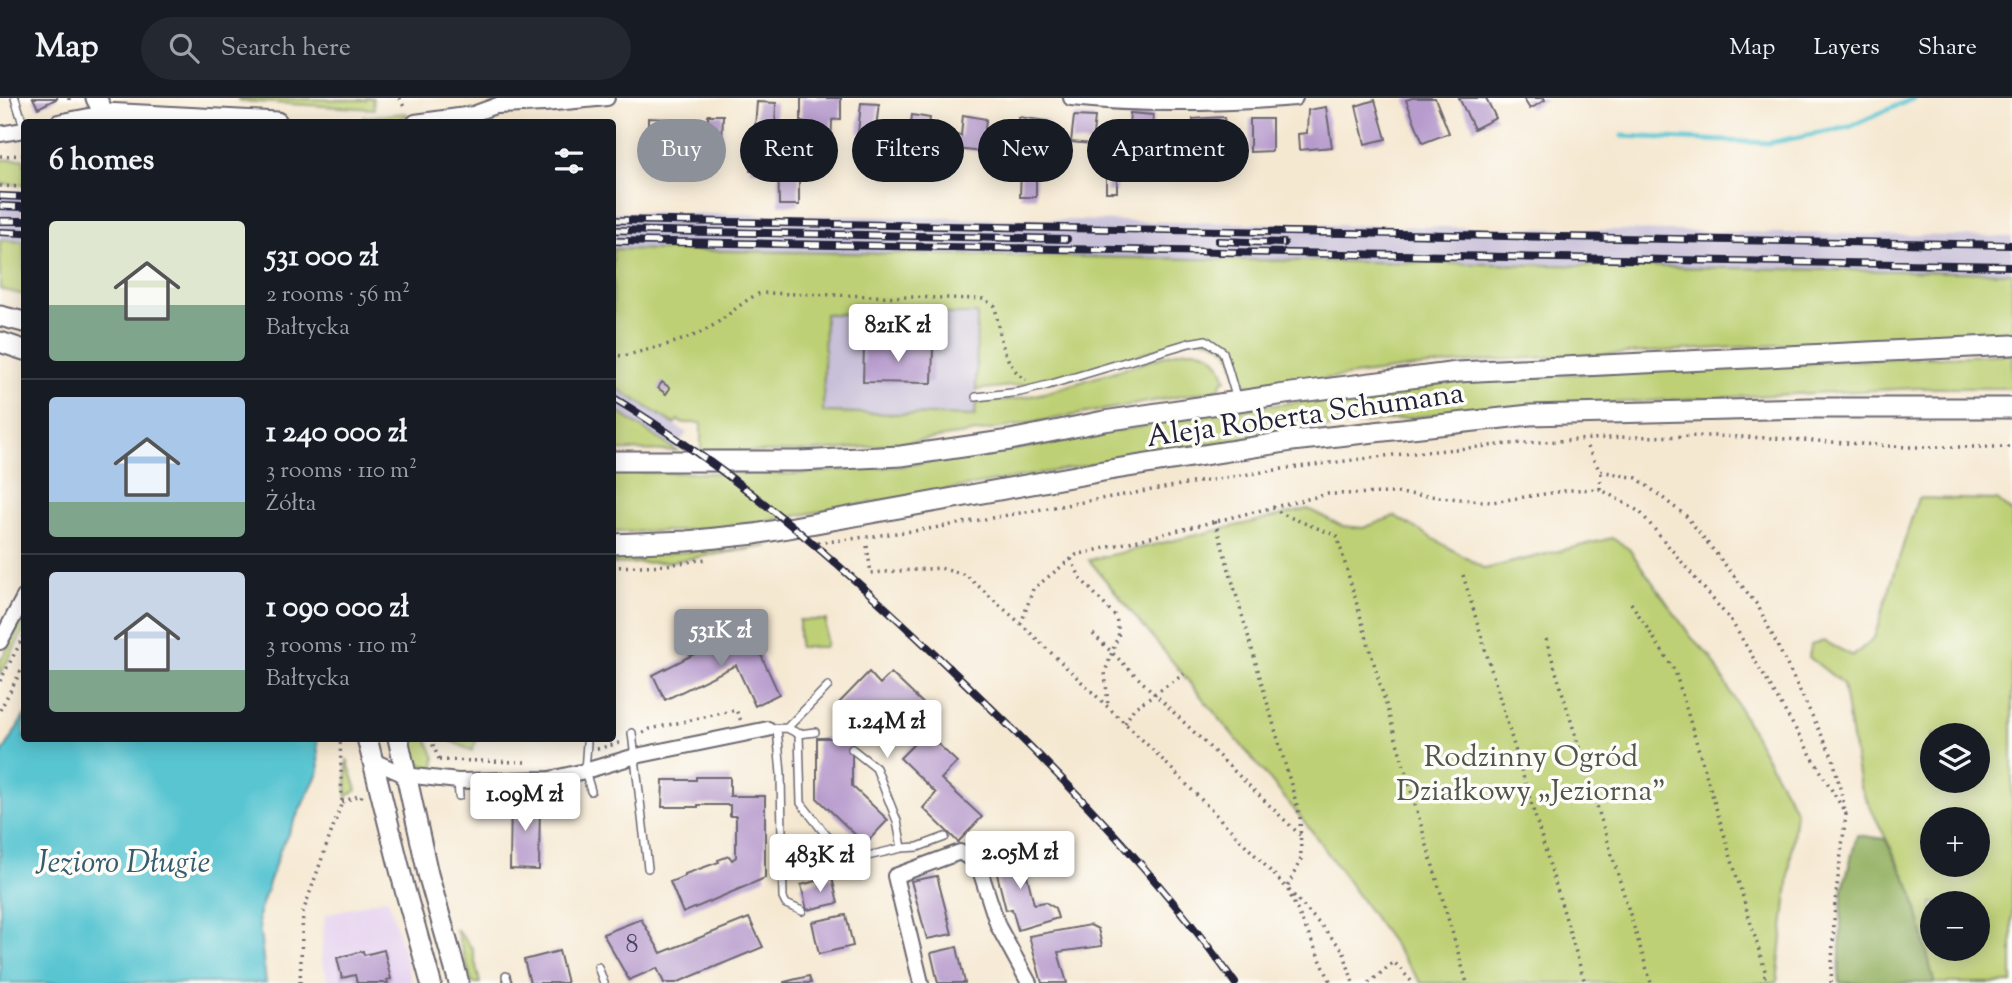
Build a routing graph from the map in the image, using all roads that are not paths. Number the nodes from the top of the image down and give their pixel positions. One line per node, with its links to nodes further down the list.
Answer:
1 (15, 98): 9 (lane)
2 (513, 98): 7 (street)
3 (607, 98): 7 (street)
4 (1071, 98): 5 (street)
5 (1295, 98)
6 (100, 105): 10 (street); 11 (main road)
7 (498, 106): 8 (street)
8 (467, 118)
9 (21, 119)
10 (65, 119)
11 (246, 119)
12 (21, 130): 13 (street)
13 (0, 134)
14 (0, 316): 15 (main road)
15 (21, 322)
16 (0, 342): 18 (main road)
17 (2012, 345): 20 (main road, Aleja Roberta Schumana)
18 (21, 349)
19 (976, 397): 20 (lane)
20 (1237, 401): 22 (main road, Aleja Roberta Schumana)
21 (2012, 408): 23 (main road, Aleja Roberta Schumana)
22 (616, 461)
23 (616, 544)
24 (21, 603): 25 (street)
25 (0, 642)
26 (828, 686): 28 (lane)
27 (773, 728): 28 (lane); 36 (street); 46 (lane)
28 (787, 728): 30 (lane)
29 (815, 732): 30 (lane)
30 (799, 734): 44 (lane)
31 (633, 735): 36 (lane)
32 (368, 742): 37 (main road)
33 (399, 742): 39 (main road)
34 (587, 743): 38 (lane)
35 (852, 749): 44 (lane)
36 (636, 756): 38 (street); 45 (lane)
37 (371, 760): 39 (street); 48 (main road)
38 (585, 771): 40 (street); 41 (lane)
39 (405, 775): 40 (street); 49 (main road)
40 (458, 781): 42 (lane)
41 (591, 791)
42 (459, 796)
43 (946, 837): 44 (lane)
44 (902, 848)
45 (648, 868)
46 (802, 911)
47 (598, 967): 50 (lane)
48 (431, 983)
49 (459, 983)
50 (604, 983)
51 (920, 983): 52 (street)
52 (1029, 983)

